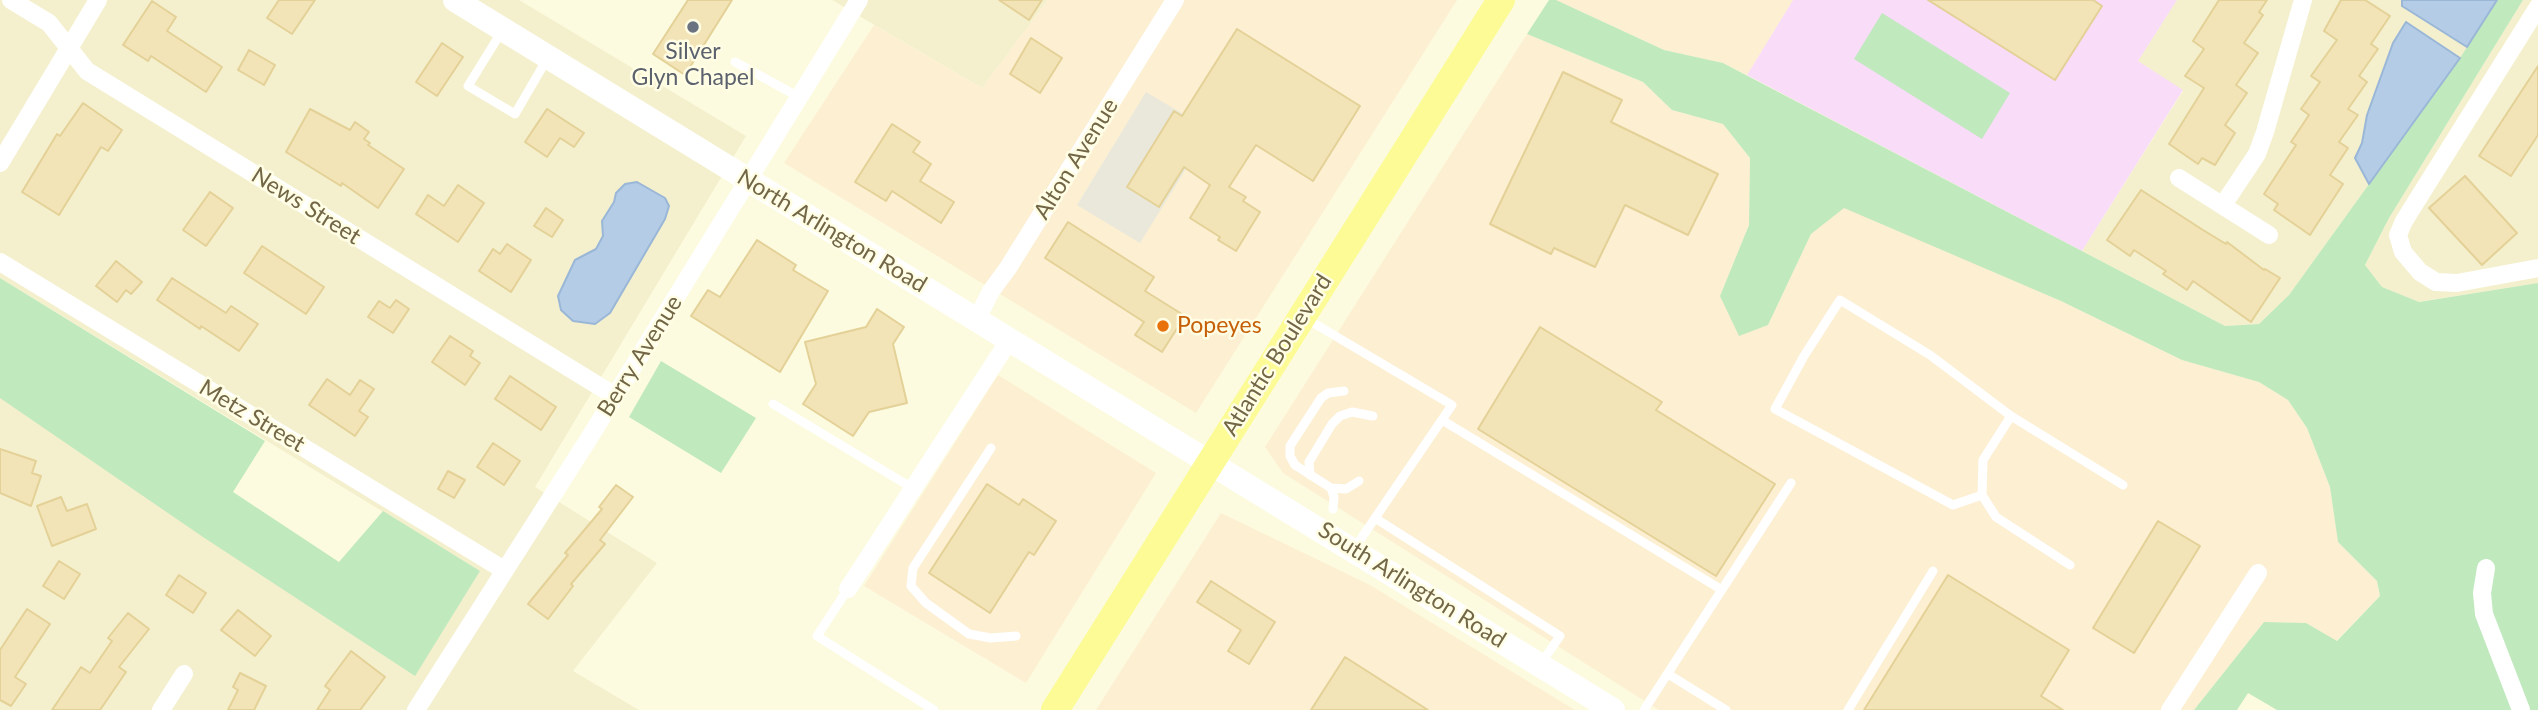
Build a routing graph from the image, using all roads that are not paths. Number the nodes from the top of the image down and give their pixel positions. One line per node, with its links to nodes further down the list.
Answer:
1 (11, 0): 10 (street, News Street)
2 (98, 0): 10 (street)
3 (454, 0): 9 (main road, North Arlington Road)
4 (859, 0): 13 (street, Berry Avenue)
5 (1175, 0): 22 (street, Alton Avenue)
6 (1501, 0): 21 (main road, Atlantic Boulevard)
7 (2303, 0): 17 (street)
8 (2538, 7): 20 (street)
9 (503, 30): 11 (main road, North Arlington Road); 11 (lane)
10 (69, 47): 14 (street); 25 (street, News Street)
11 (548, 58): 16 (main road, North Arlington Road)
12 (735, 62): 13 (lane)
13 (799, 97): 16 (street, Berry Avenue)
14 (0, 163)
15 (2179, 178): 17 (street)
16 (748, 180): 22 (main road, North Arlington Road); 25 (street, Berry Avenue)
17 (2223, 205): 18 (street)
18 (2269, 235)
19 (0, 262): 44 (street, Metz Street)
20 (2538, 268)
21 (1302, 316): 29 (lane); 31 (main road, Atlantic Boulevard)
22 (977, 319): 23 (main road, North Arlington Road)
23 (1010, 339): 31 (main road, North Arlington Road); 37 (street)
24 (1344, 391): 32 (lane)
25 (615, 396): 44 (street, Berry Avenue)
26 (773, 404): 37 (lane)
27 (1373, 416): 32 (lane)
28 (2011, 416): 35 (lane); 38 (lane); 38 (lane)
29 (1442, 420): 40 (lane); 48 (lane)
30 (991, 448): 49 (lane)
31 (1210, 462): 41 (main road, South Arlington Road); 56 (main road, Atlantic Boulevard)
32 (1310, 475): 36 (lane)
33 (1359, 481): 36 (lane)
34 (1791, 483): 48 (lane)
35 (2123, 485)
36 (1331, 488): 39 (lane)
37 (914, 489): 47 (street)
38 (1982, 495): 42 (lane)
39 (1333, 509)
40 (1375, 518): 41 (lane); 50 (lane)
41 (1354, 549): 50 (main road, South Arlington Road)
42 (2070, 565)
43 (2486, 568): 62 (street)
44 (504, 570): 54 (street, Berry Avenue)
45 (1933, 571): 60 (lane)
46 (2258, 573): 61 (street)
47 (848, 589): 55 (lane)
48 (1722, 590): 52 (lane)
49 (1016, 636)
50 (1540, 665): 57 (main road, South Arlington Road)
51 (184, 674): 53 (street)
52 (1668, 674): 58 (lane); 59 (lane)
53 (161, 710)
54 (416, 710)
55 (934, 710)
56 (1055, 710)
57 (1614, 710)
58 (1644, 710)
59 (1726, 710)
60 (1848, 710)
61 (2170, 710)
62 (2521, 710)

